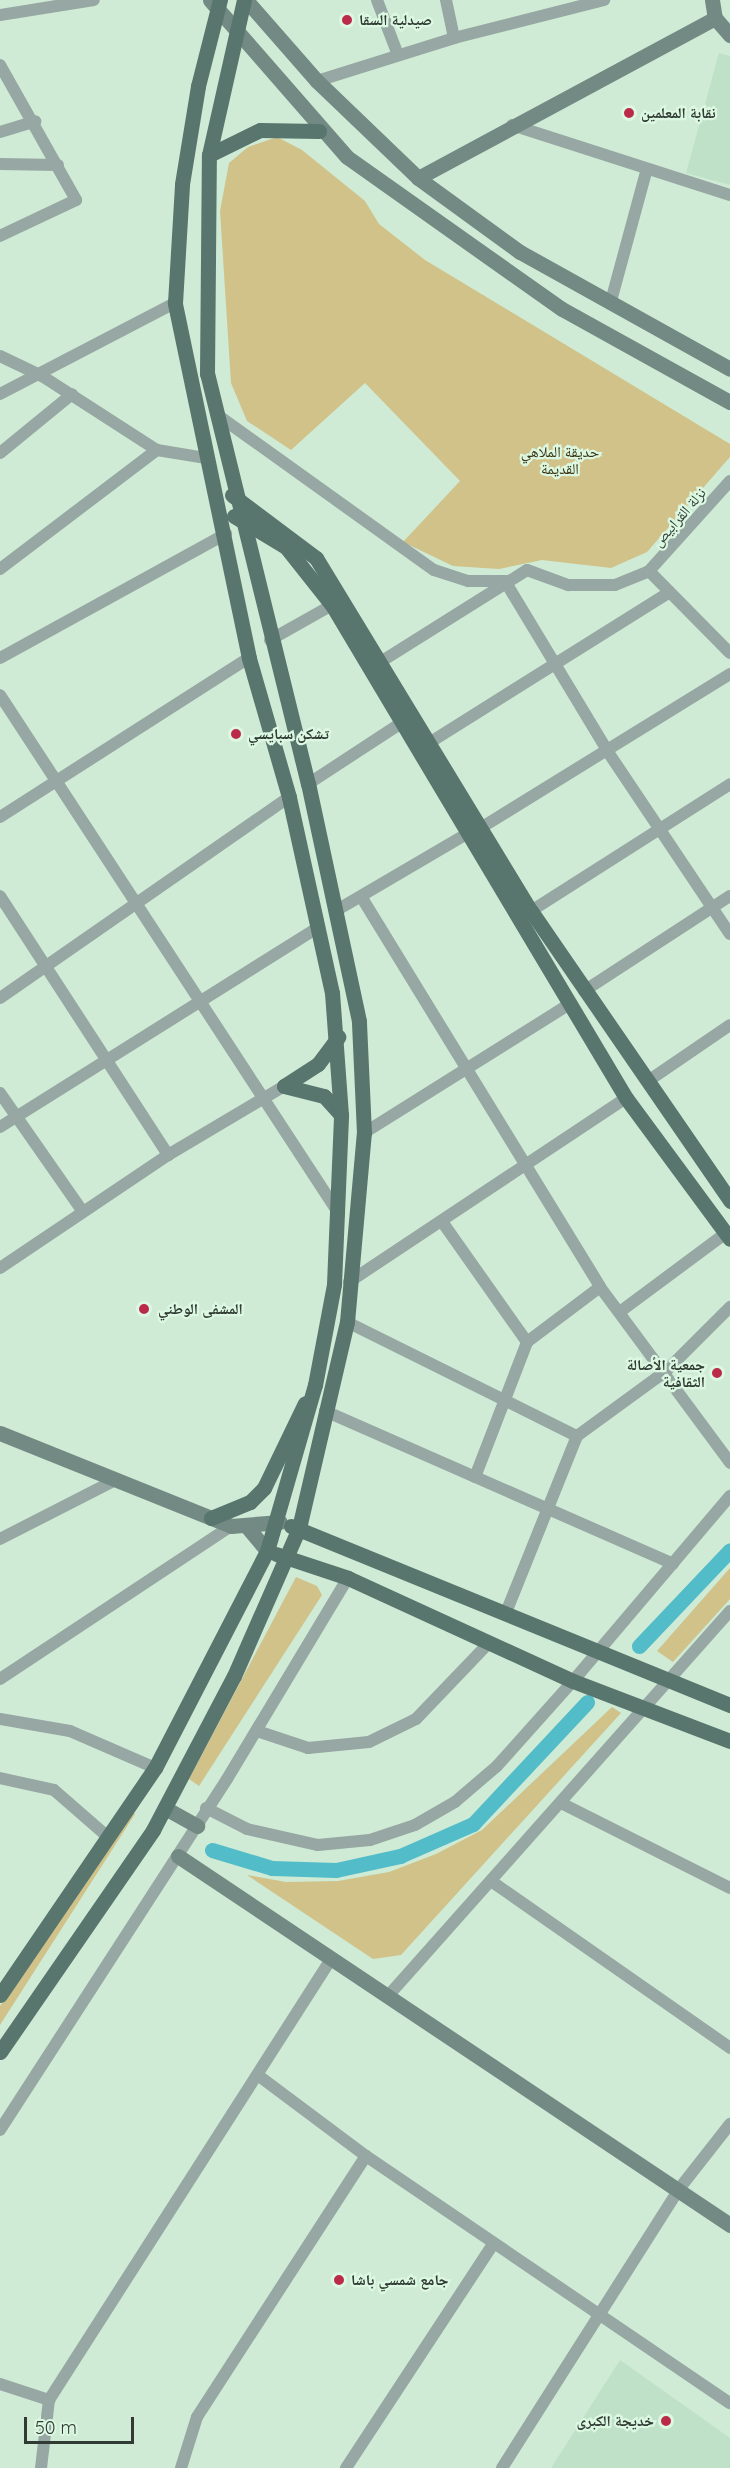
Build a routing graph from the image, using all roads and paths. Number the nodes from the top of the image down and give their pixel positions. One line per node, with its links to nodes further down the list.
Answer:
1 (94, 0): 9 (street)
2 (245, 0): 11 (main road); 16 (main road)
3 (377, 0): 14 (street)
4 (446, 0): 13 (street)
5 (604, 0): 8 (street)
6 (712, 0): 10 (main road)
7 (216, 3): 11 (main road); 29 (main road)
8 (571, 4): 13 (street)
9 (0, 15)
10 (715, 18): 12 (main road); 18 (main road)
11 (236, 33): 19 (main road); 21 (main road)
12 (730, 35)
13 (454, 38): 14 (street)
14 (398, 55): 16 (street)
15 (0, 65): 17 (street)
16 (316, 81): 25 (main road)
17 (34, 121): 20 (street); 23 (street)
18 (512, 125): 24 (street); 25 (main road)
19 (319, 131): 21 (main road); 35 (main road)
20 (0, 132)
21 (209, 156): 36 (main road)
22 (0, 164): 23 (street)
23 (58, 165): 27 (street)
24 (646, 172): 26 (street); 28 (street)
25 (418, 178): 28 (main road)
26 (730, 195)
27 (0, 236)
28 (611, 301): 31 (main road)
29 (175, 303): 32 (street); 39 (main road)
30 (0, 356): 32 (street)
31 (730, 369)
32 (42, 376): 33 (street); 34 (street)
33 (0, 394)
34 (72, 394): 37 (street); 38 (street)
35 (730, 402)
36 (216, 414): 42 (main road); 48 (street)
37 (157, 450): 39 (street); 46 (street)
38 (0, 453)
39 (206, 458): 41 (main road)
40 (730, 481): 47 (street, نزلة القرابيص)
41 (216, 487): 42 (main road); 43 (main road)
42 (235, 496): 44 (main road); 55 (main road)
43 (220, 510): 44 (main road); 45 (main road)
44 (239, 517): 50 (main road); 51 (main road)
45 (226, 534): 53 (street); 54 (main road)
46 (0, 569)
47 (649, 571): 48 (street); 49 (street)
48 (505, 581): 55 (street); 56 (street)
49 (670, 592): 52 (street); 56 (street)
50 (332, 605): 51 (street); 59 (main road)
51 (270, 640): 63 (main road)
52 (730, 653)
53 (0, 658)
54 (249, 658): 62 (street); 65 (main road)
55 (382, 661): 60 (main road)
56 (558, 666): 60 (street); 61 (street)
57 (730, 674): 61 (street)
58 (0, 695): 62 (street)
59 (398, 725): 63 (street); 68 (main road)
60 (429, 744): 68 (main road)
61 (608, 752): 67 (street); 68 (street)
62 (57, 780): 66 (street); 71 (street)
63 (308, 784): 74 (main road)
64 (730, 784): 67 (street)
65 (290, 797): 71 (street); 76 (main road)
66 (0, 817)
67 (661, 830): 73 (street); 75 (street)
68 (472, 832): 72 (street); 75 (main road); 82 (main road)
69 (0, 896): 78 (street)
70 (730, 896): 73 (street)
71 (137, 898): 78 (street); 81 (street)
72 (362, 898): 74 (street); 86 (street)
73 (713, 907): 77 (street); 79 (street)
74 (337, 910): 95 (main road)
75 (531, 911): 79 (main road)
76 (316, 929): 81 (street); 84 (main road)
77 (730, 934)
78 (42, 968): 80 (street); 85 (street)
79 (584, 991): 87 (main road)
80 (0, 998)
81 (199, 1001): 85 (street); 90 (street)
82 (568, 1005): 86 (street); 91 (main road)
83 (730, 1024): 87 (street)
84 (338, 1037): 88 (main road); 92 (main road)
85 (106, 1057): 93 (street); 96 (street)
86 (464, 1070): 95 (street); 97 (street)
87 (648, 1081): 98 (main road)
88 (284, 1086): 90 (street); 92 (main road)
89 (0, 1093): 93 (street)
90 (264, 1098): 96 (street); 100 (street)
91 (626, 1098): 97 (street); 102 (main road)
92 (341, 1115): 100 (main road)
93 (14, 1118): 94 (street); 99 (street)
94 (0, 1127)
95 (364, 1133): 104 (main road)
96 (168, 1155): 99 (street)
97 (523, 1166): 101 (street); 105 (street)
98 (730, 1201)
99 (83, 1212): 103 (street)
100 (340, 1215): 111 (main road)
101 (443, 1223): 104 (street); 109 (street)
102 (728, 1236): 107 (street)
103 (2, 1262)
104 (349, 1282): 108 (main road)
105 (600, 1287): 107 (street); 109 (street)
106 (730, 1307): 110 (street)
107 (621, 1311): 110 (street)
108 (347, 1322): 112 (street); 113 (main road)
109 (527, 1342): 112 (street)
110 (666, 1371): 115 (street); 116 (street)
111 (315, 1385): 121 (main road); 122 (main road)
112 (504, 1401): 115 (street); 117 (street)
113 (326, 1411): 117 (street); 125 (main road)
114 (0, 1433): 118 (main road)
115 (577, 1436): 120 (street)
116 (730, 1463)
117 (474, 1477): 120 (street)
118 (117, 1479): 121 (main road); 126 (street)
119 (730, 1496): 129 (street)
120 (551, 1509): 129 (street); 132 (street)
121 (211, 1518): 123 (main road)
122 (280, 1522): 124 (main road); 125 (main road); 127 (main road)
123 (231, 1526): 124 (main road); 135 (street)
124 (248, 1528): 127 (main road)
125 (299, 1528): 128 (main road); 132 (main road)
126 (0, 1539)
127 (267, 1551): 128 (main road); 143 (main road)
128 (285, 1557): 130 (main road); 146 (main road)
129 (673, 1564): 134 (street)
130 (348, 1578): 133 (main road); 141 (street)
131 (730, 1611): 137 (street)
132 (505, 1615): 134 (main road)
133 (489, 1643): 136 (main road); 141 (street)
134 (598, 1652): 136 (street); 137 (main road)
135 (0, 1679)
136 (573, 1681): 139 (main road); 147 (street)
137 (670, 1681): 138 (main road); 139 (street)
138 (730, 1705)
139 (646, 1709): 142 (main road); 145 (street)
140 (0, 1719): 143 (street)
141 (257, 1731): 147 (street)
142 (730, 1741)
143 (155, 1768): 149 (main road)
144 (0, 1778): 149 (street)
145 (561, 1803): 151 (street); 152 (street)
146 (165, 1808): 148 (main road); 157 (main road)
147 (206, 1808): 148 (street)
148 (197, 1826): 150 (street)
149 (107, 1836): 154 (main road)
150 (178, 1856): 153 (main road); 160 (street)
151 (491, 1881): 155 (street); 156 (street)
152 (730, 1888)
153 (331, 1959): 155 (main road); 158 (street)
154 (0, 1995)
155 (387, 1996): 162 (main road)
156 (730, 2048)
157 (0, 2052)
158 (259, 2076): 161 (street); 167 (street)
159 (730, 2124): 162 (street)
160 (0, 2130)
161 (366, 2156): 164 (street); 170 (street)
162 (679, 2189): 163 (main road); 165 (street)
163 (730, 2225)
164 (494, 2243): 165 (street); 171 (street)
165 (604, 2312): 168 (street); 172 (street)
166 (0, 2384): 167 (street)
167 (50, 2400): 169 (street)
168 (730, 2403)
169 (41, 2468)
170 (181, 2468)
171 (346, 2468)
172 (502, 2468)

